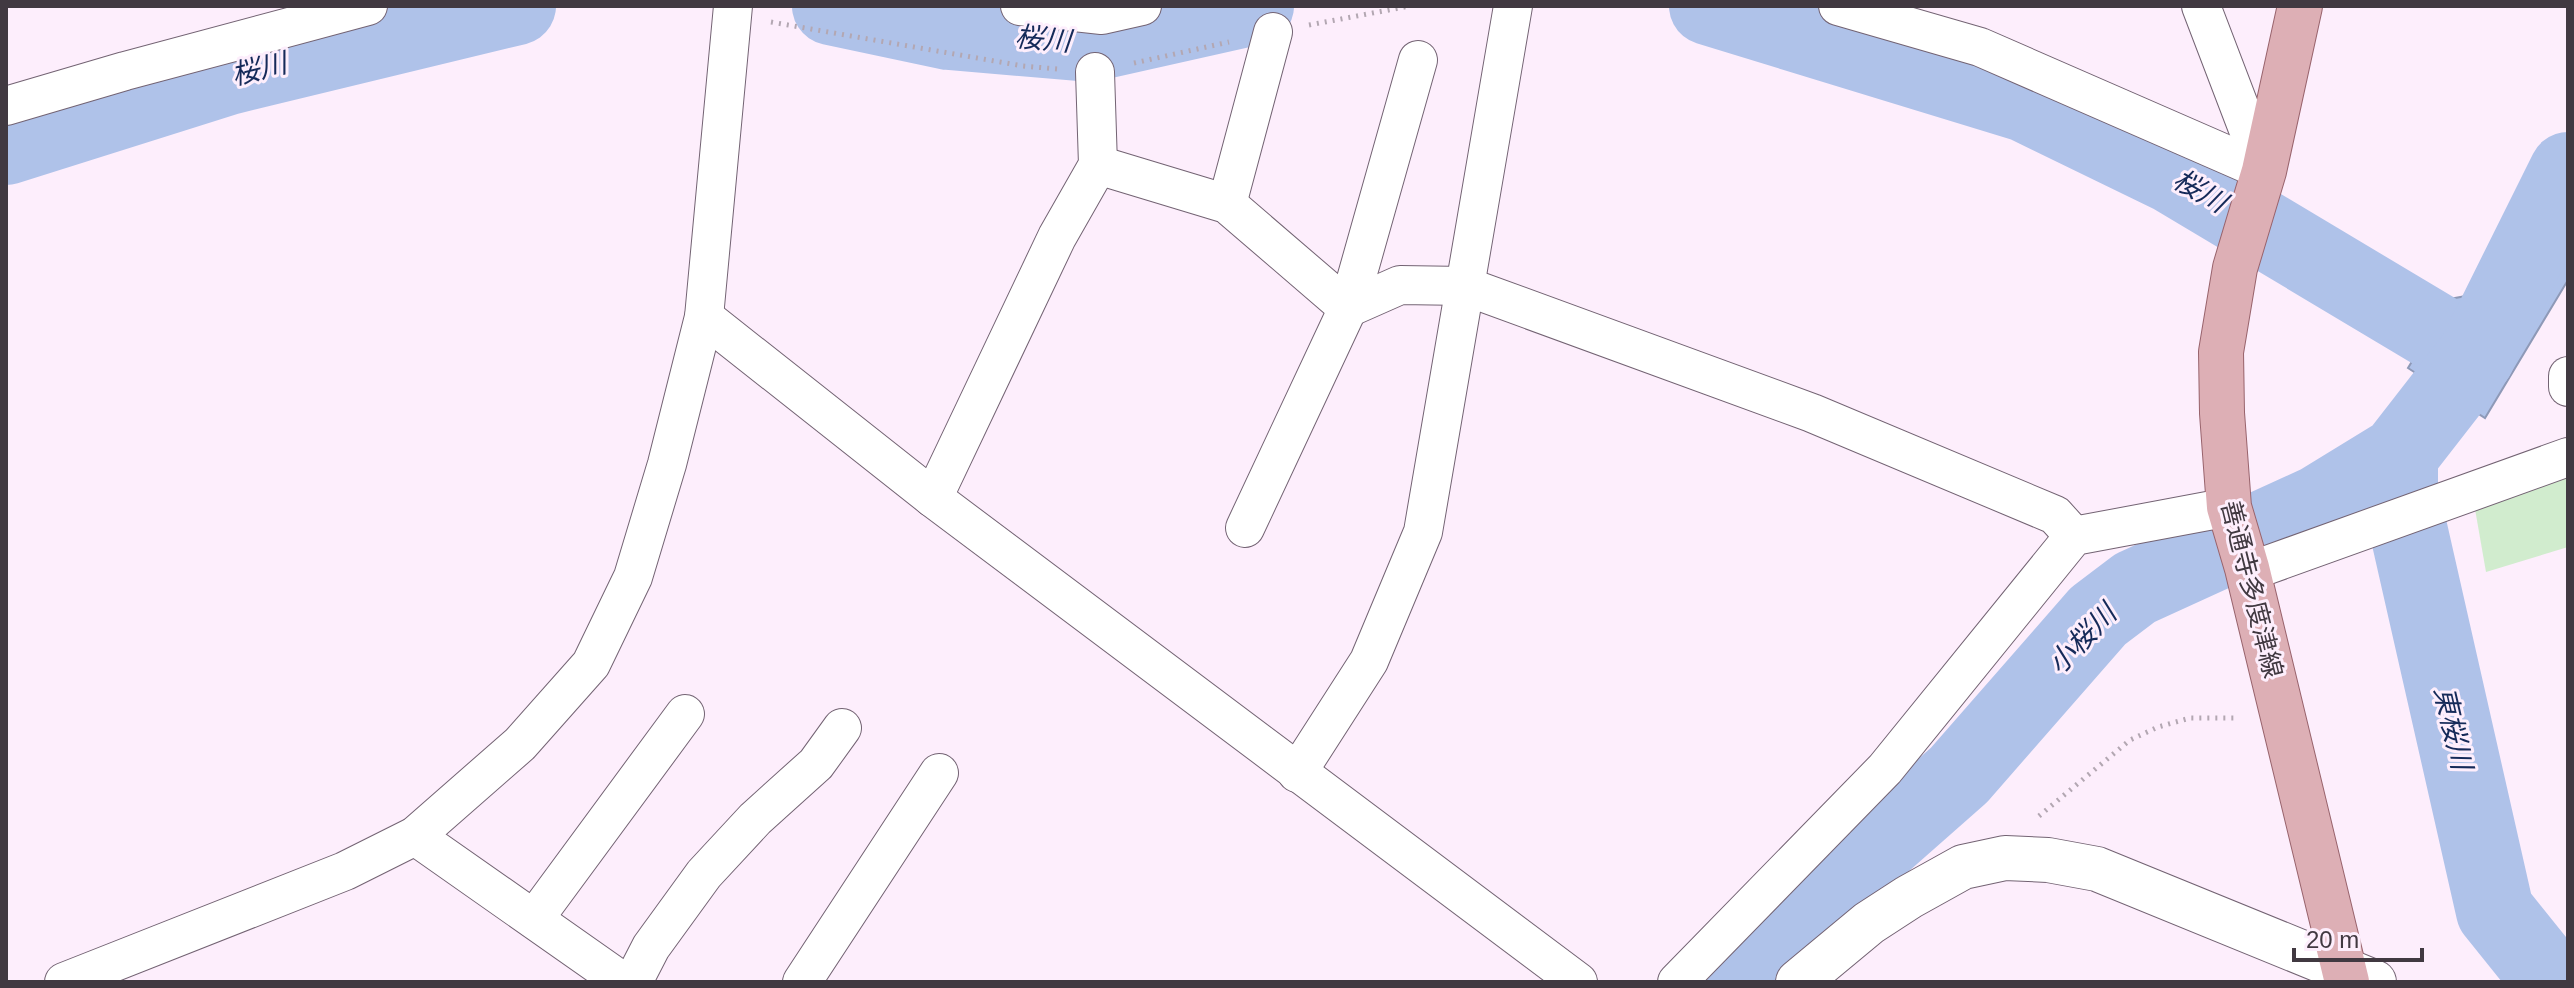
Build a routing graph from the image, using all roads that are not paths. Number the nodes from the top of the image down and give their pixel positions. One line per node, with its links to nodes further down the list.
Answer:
1 (368, 6): 13 (street)
2 (1024, 6): 3 (street)
3 (1142, 6)
4 (1513, 6): 17 (street)
5 (1838, 6): 9 (street)
6 (2201, 6): 15 (street)
7 (2300, 6): 15 (main road, 善通寺多度津線)
8 (732, 13): 19 (street)
9 (1941, 20): 15 (street)
10 (1273, 32): 16 (street)
11 (1418, 60): 18 (street)
12 (1095, 72): 14 (street)
13 (6, 106)
14 (1098, 165): 16 (street); 23 (street)
15 (2264, 171): 24 (main road, 善通寺多度津線)
16 (1227, 204): 18 (street)
17 (1465, 286): 18 (street); 26 (street); 31 (street)
18 (1348, 308): 25 (street)
19 (704, 317): 23 (street); 32 (street)
20 (2568, 376): 21 (street)
21 (2568, 387)
22 (2568, 457): 27 (street)
23 (933, 498): 31 (street)
24 (2230, 509): 26 (street); 27 (main road, 善通寺多度津線)
25 (1245, 528)
26 (2074, 536): 40 (street)
27 (2248, 570): 34 (main road, 善通寺多度津線)
28 (685, 714): 33 (street)
29 (842, 728): 37 (street)
30 (939, 773): 38 (street)
31 (1297, 773): 39 (street)
32 (415, 836): 33 (street); 35 (street)
33 (534, 919): 36 (street)
34 (2355, 978): 41 (street)
35 (64, 982)
36 (623, 982)
37 (633, 982)
38 (802, 982)
39 (1578, 982)
40 (1677, 982)
41 (1798, 982)

